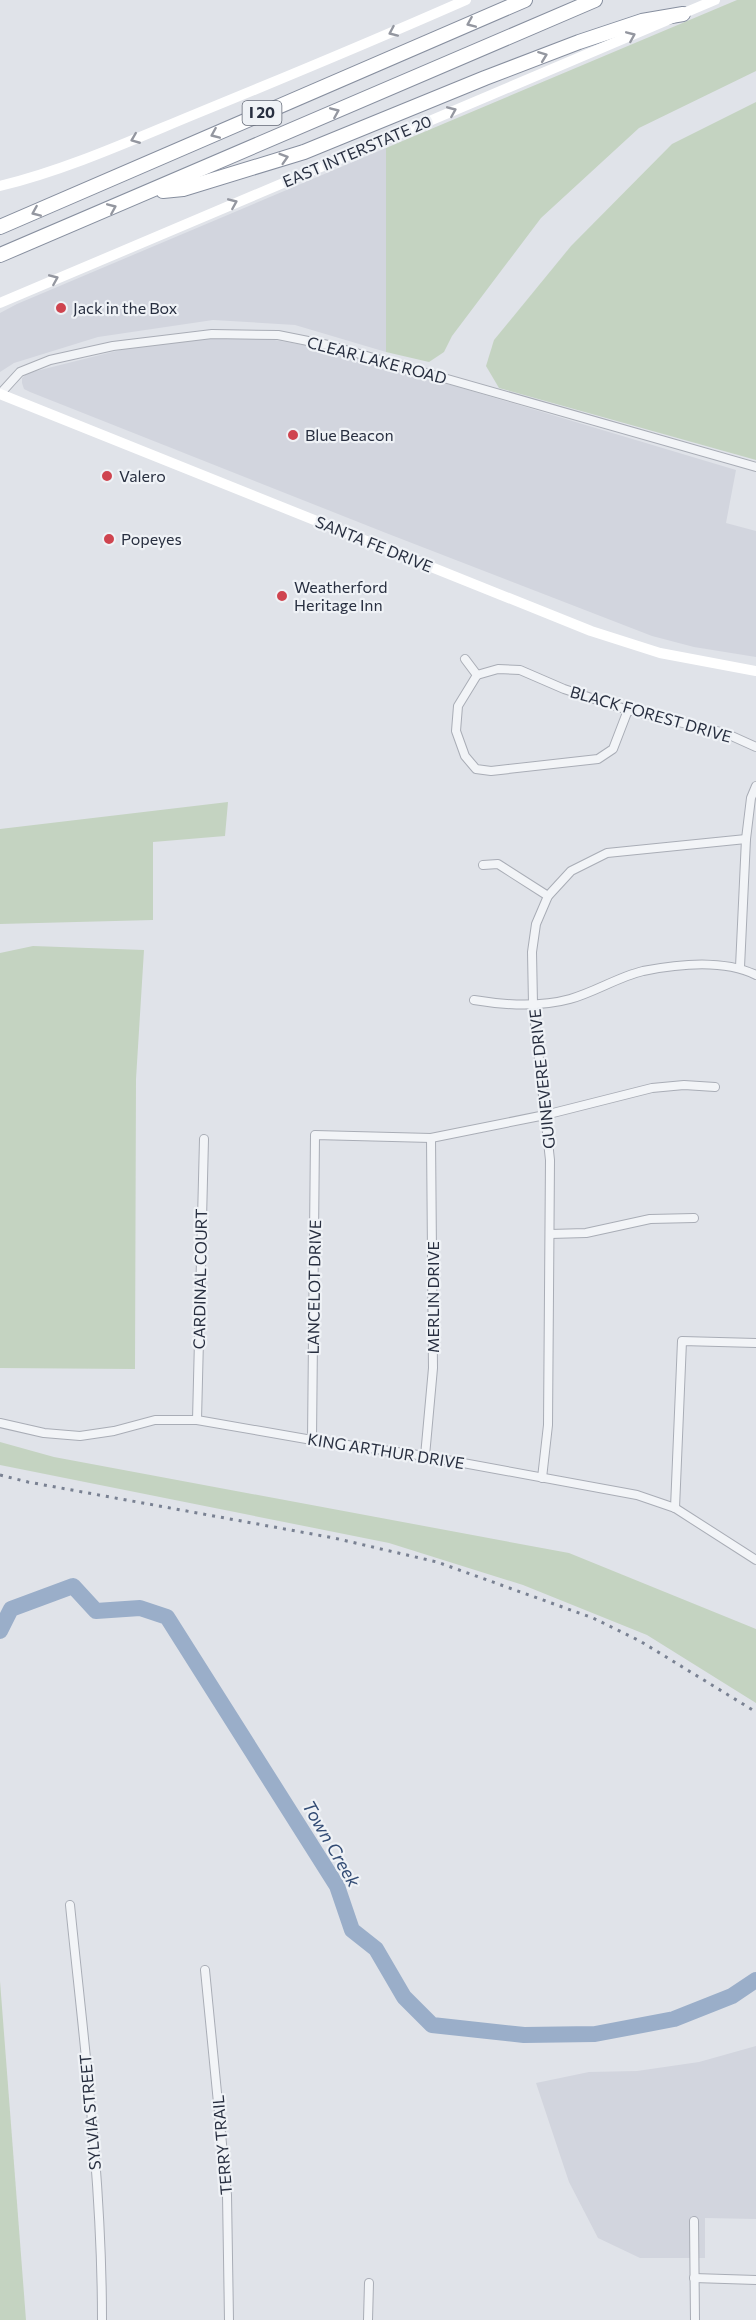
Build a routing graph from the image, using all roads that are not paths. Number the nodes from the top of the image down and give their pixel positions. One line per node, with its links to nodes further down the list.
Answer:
1 (466, 0): 8 (main road, one-way to 8)
2 (510, 0): 6 (highway)
3 (525, 0): 6 (highway, I 20)
4 (595, 0): 9 (highway, I 20, one-way to 4)
5 (715, 0): 7 (main road, EAST INTERSTATE 20)
6 (497, 12): 10 (highway, I 20, one-way to 10)
7 (683, 14): 9 (highway, one-way to 7); 12 (main road, EAST INTERSTATE 20, one-way to 7)
8 (0, 186)
9 (146, 194): 11 (highway, I 20, one-way to 9)
10 (0, 227)
11 (0, 255)
12 (0, 303)
13 (0, 394): 14 (street, CLEAR LAKE ROAD); 16 (main road, SANTA FE DRIVE)
14 (756, 467)
15 (465, 659): 17 (street)
16 (756, 671)
17 (477, 675): 18 (street, BLACK FOREST DRIVE); 18 (street)
18 (628, 710): 19 (street, BLACK FOREST DRIVE)
19 (756, 747)
20 (756, 786): 21 (street)
21 (746, 839): 23 (street, GUINEVERE DRIVE); 24 (street)
22 (483, 865): 23 (street)
23 (548, 896): 27 (street, GUINEVERE DRIVE)
24 (740, 967): 25 (street); 27 (street)
25 (756, 975)
26 (474, 1000): 27 (street)
27 (533, 1004): 29 (street, GUINEVERE DRIVE)
28 (715, 1087): 29 (street)
29 (545, 1115): 30 (street); 33 (street, GUINEVERE DRIVE)
30 (431, 1138): 37 (street, LANCELOT DRIVE); 38 (street, MERLIN DRIVE)
31 (204, 1139): 35 (street, CARDINAL COURT)
32 (694, 1218): 33 (street)
33 (550, 1234): 39 (street, GUINEVERE DRIVE)
34 (756, 1343): 40 (street)
35 (197, 1420): 36 (street, KING ARTHUR DRIVE); 37 (street, KING ARTHUR DRIVE)
36 (0, 1423)
37 (312, 1440): 38 (street, KING ARTHUR DRIVE)
38 (425, 1456): 39 (street, KING ARTHUR DRIVE)
39 (542, 1478): 40 (street, KING ARTHUR DRIVE)
40 (675, 1508): 41 (street, KING ARTHUR DRIVE)
41 (756, 1560)
42 (70, 1905): 48 (street, SYLVIA STREET)
43 (205, 1970): 49 (street, TERRY TRAIL)
44 (694, 2221): 45 (street)
45 (694, 2278): 46 (street); 51 (street)
46 (756, 2280)
47 (369, 2283): 50 (street)
48 (102, 2320)
49 (229, 2320)
50 (368, 2320)
51 (695, 2320)

